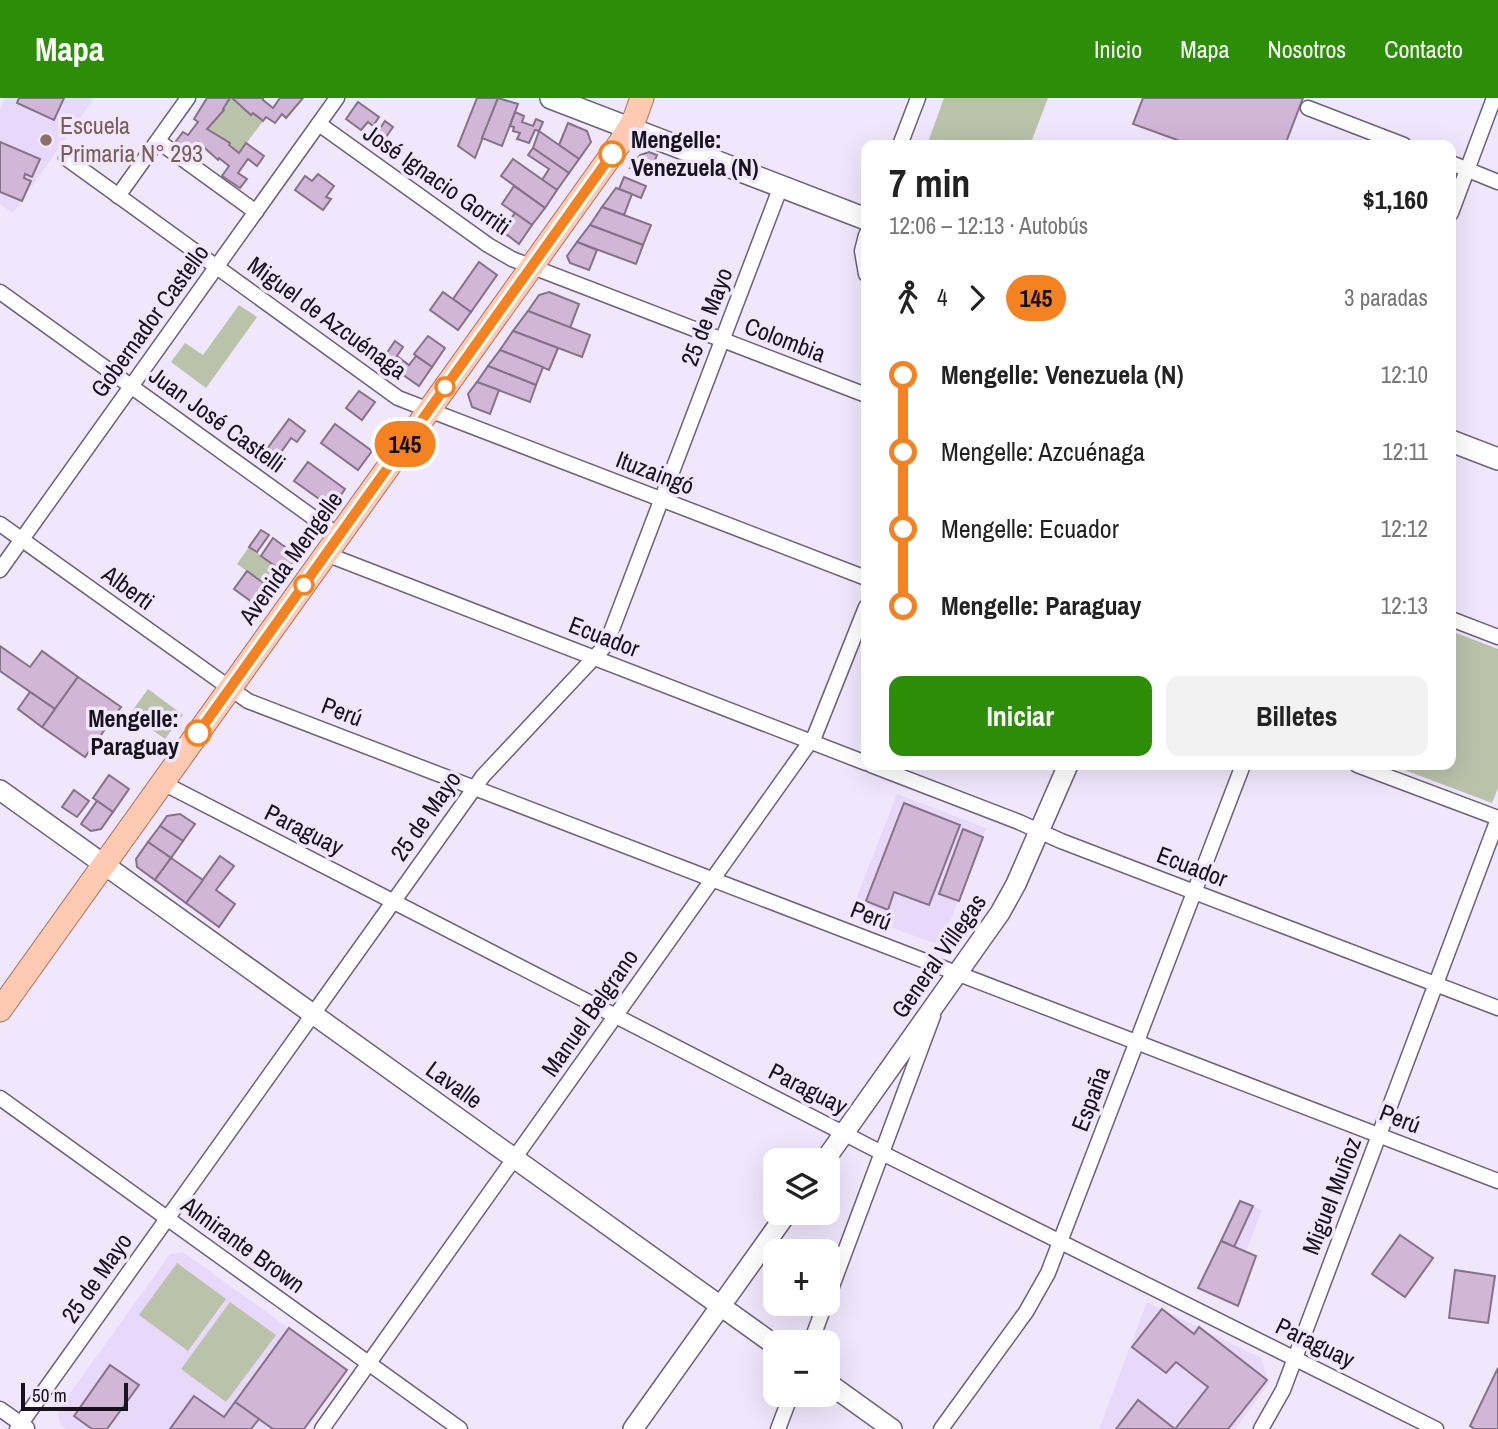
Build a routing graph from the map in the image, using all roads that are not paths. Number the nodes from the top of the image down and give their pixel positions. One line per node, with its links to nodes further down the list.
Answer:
1 (188, 98): 12 (street)
2 (337, 98): 8 (street, Gobernador Castello)
3 (551, 98): 9 (main road)
4 (642, 98): 9 (main road, Avenida Mengelle)
5 (918, 98): 10 (street)
6 (1493, 98): 15 (street)
7 (1308, 108): 11 (street)
8 (319, 124): 20 (street, Gobernador Castello); 23 (street, José Ignacio Gorriti)
9 (629, 128): 17 (main road); 23 (main road, Avenida Mengelle)
10 (902, 140)
11 (1391, 140)
12 (158, 141): 18 (street); 20 (street)
13 (66, 158): 18 (street, Miguel de Azcuénaga)
14 (1456, 165): 15 (street)
15 (1467, 170): 16 (street); 19 (street)
16 (1498, 181)
17 (781, 186): 21 (main road); 25 (street, 25 de Mayo)
18 (118, 196): 22 (street, Miguel de Azcuénaga)
19 (1456, 200)
20 (256, 212): 22 (street, Gobernador Castello)
21 (861, 217)
22 (216, 267): 26 (street, Gobernador Castello); 28 (street, Miguel de Azcuénaga)
23 (531, 267): 25 (street, Colombia); 28 (main road, Avenida Mengelle)
24 (0, 292): 26 (street, Juan José Castelli)
25 (723, 340): 27 (street, Colombia); 31 (street, 25 de Mayo)
26 (131, 386): 33 (street, Gobernador Castello); 34 (street, Juan José Castelli)
27 (861, 393)
28 (428, 411): 31 (street, Ituzaingó); 34 (main road, Avenida Mengelle)
29 (1456, 443): 30 (main road)
30 (1498, 459)
31 (662, 500): 36 (street, Ituzaingó); 40 (street, 25 de Mayo)
32 (0, 524): 33 (street, Alberti)
33 (22, 540): 35 (street, Gobernador Castello); 41 (street, Alberti)
34 (332, 545): 40 (street, Ecuador); 41 (main road, Avenida Mengelle)
35 (0, 570)
36 (861, 576)
37 (861, 620): 42 (street, Manuel Belgrano)
38 (1456, 621): 39 (street)
39 (1498, 637)
40 (595, 658): 42 (street, Ecuador); 49 (street, 25 de Mayo)
41 (229, 689): 48 (main road, Avenida Mengelle); 49 (street, Perú)
42 (811, 741): 43 (street, Ecuador); 54 (street, Manuel Belgrano)
43 (861, 761)
44 (885, 770): 52 (street, Ecuador)
45 (1066, 770): 52 (street, General Villegas)
46 (1241, 770): 55 (street, España)
47 (1370, 770): 51 (street)
48 (163, 783): 53 (main road, Avenida Mengelle); 56 (street, Paraguay)
49 (474, 788): 54 (street, Perú); 56 (street, 25 de Mayo)
50 (0, 790): 53 (street, Lavalle)
51 (1498, 819): 58 (street, Miguel Muñoz)
52 (1039, 831): 55 (street, Ecuador); 57 (street, General Villegas)
53 (104, 865): 59 (main road, Avenida Mengelle); 62 (street, Lavalle)
54 (713, 880): 57 (street, Perú); 63 (street, Manuel Belgrano)
55 (1195, 892): 58 (street, Ecuador); 64 (street, España)
56 (393, 901): 62 (street, 25 de Mayo); 63 (street, Paraguay)
57 (958, 974): 60 (street, General Villegas); 64 (street, Perú)
58 (1436, 984): 61 (street, Ecuador); 67 (street, Miguel Muñoz)
59 (4, 995)
60 (940, 998): 66 (street, General Villegas); 69 (street)
61 (1498, 1008)
62 (313, 1014): 70 (street, Lavalle); 72 (street, 25 de Mayo)
63 (616, 1016): 66 (street, Paraguay); 70 (street, Manuel Belgrano)
64 (1137, 1043): 67 (street, Perú); 74 (street, España)
65 (0, 1098): 72 (street, Almirante Brown)
66 (844, 1133): 68 (street, General Villegas); 69 (street, Paraguay)
67 (1379, 1135): 71 (street, Perú); 78 (street, Miguel Muñoz)
68 (833, 1148)
69 (882, 1153): 74 (street, Paraguay); 75 (street)
70 (514, 1159): 76 (street, Lavalle); 79 (street, Manuel Belgrano)
71 (1498, 1181)
72 (167, 1218): 79 (street, Almirante Brown); 83 (street, 25 de Mayo)
73 (778, 1225): 76 (street)
74 (1061, 1242): 78 (street, Paraguay); 89 (street, España)
75 (840, 1265)
76 (721, 1306): 77 (street, Lavalle); 86 (street)
77 (763, 1336)
78 (1295, 1359): 90 (street, Miguel Muñoz); 91 (street, Paraguay)
79 (369, 1364): 84 (street, Manuel Belgrano); 85 (street, Almirante Brown)
80 (840, 1392): 88 (street)
81 (786, 1407): 87 (street)
82 (0, 1409): 83 (street)
83 (22, 1427)
84 (322, 1429)
85 (460, 1429)
86 (633, 1429)
87 (778, 1429)
88 (892, 1429)
89 (941, 1429)
90 (1261, 1429)
91 (1436, 1429)

